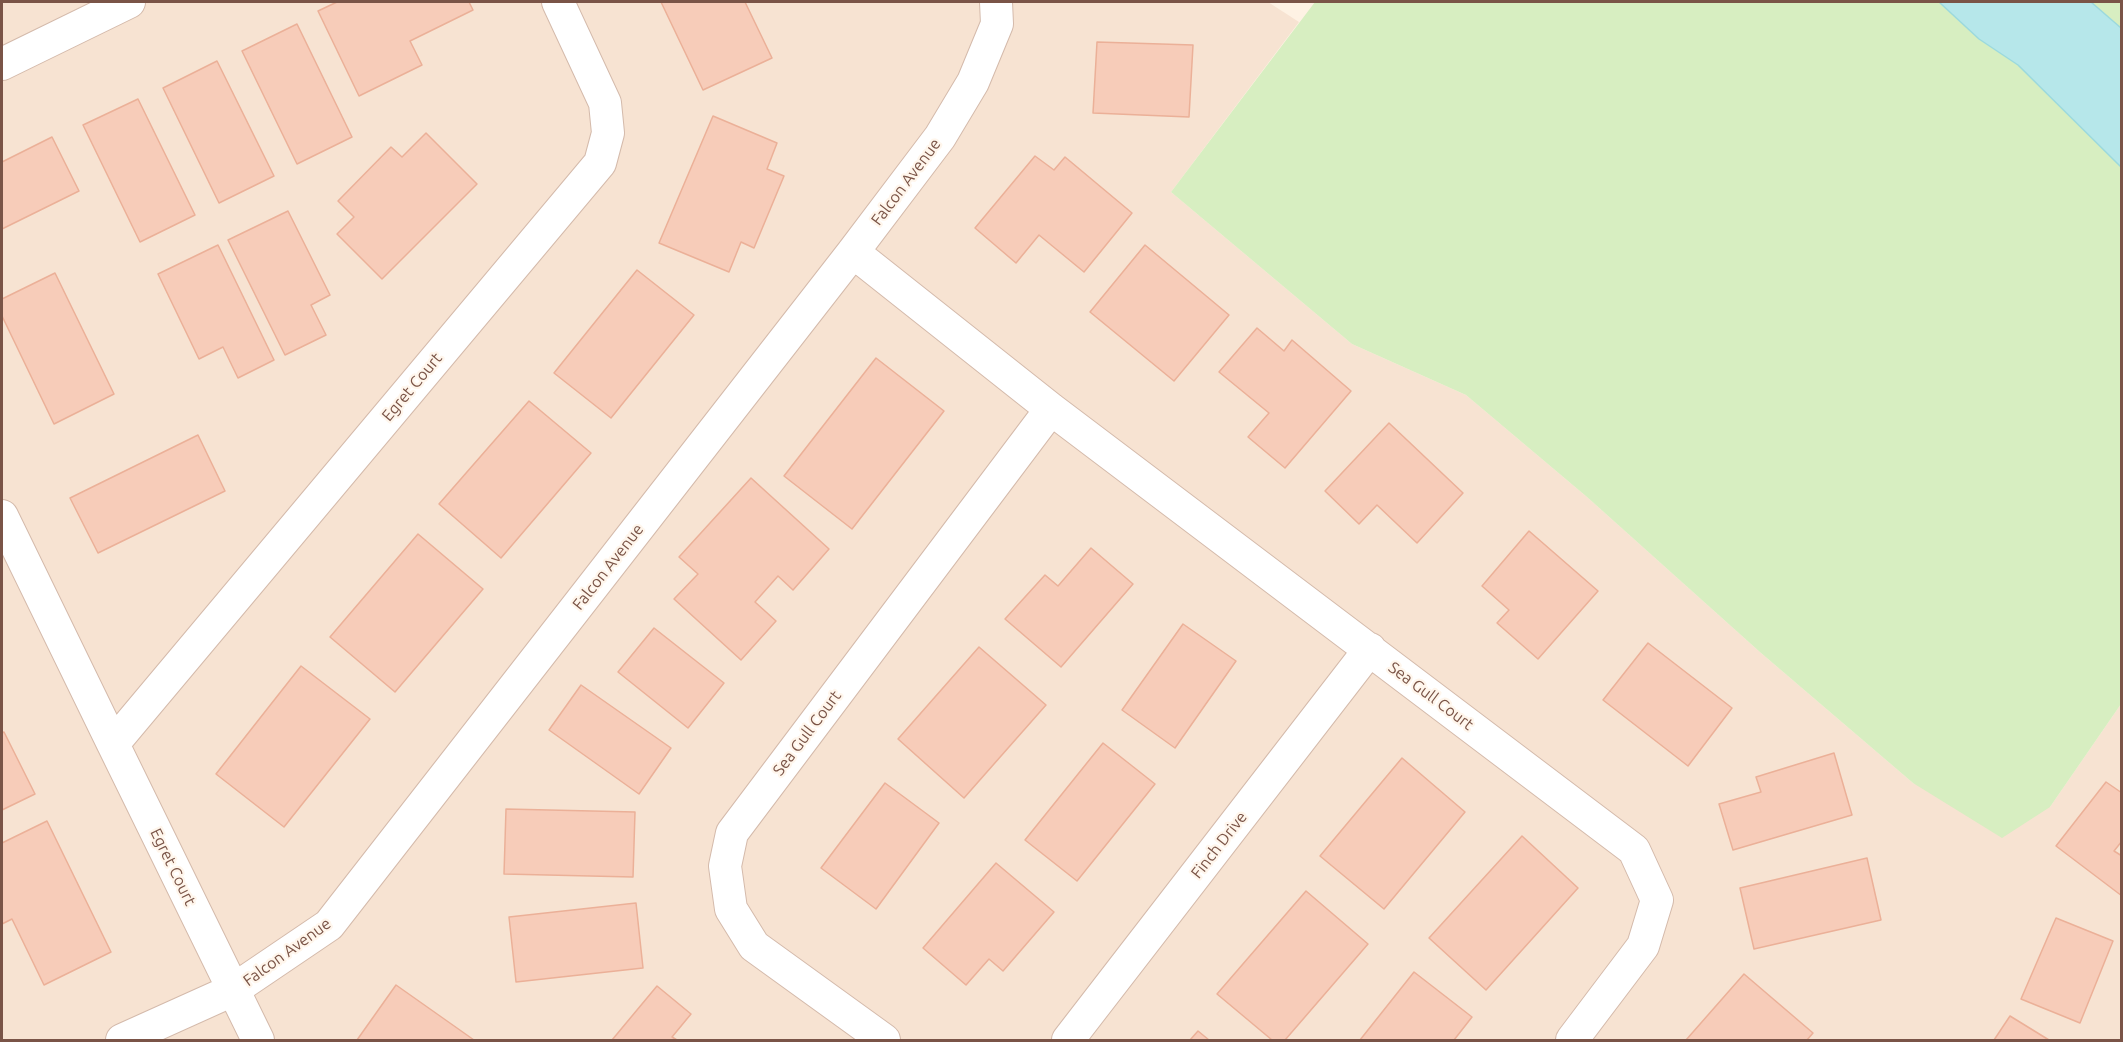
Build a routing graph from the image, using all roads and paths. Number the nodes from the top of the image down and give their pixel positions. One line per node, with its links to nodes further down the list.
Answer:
1 (129, 2): 4 (street)
2 (558, 2): 9 (street, Egret Court)
3 (996, 2): 5 (street, Falcon Avenue)
4 (2, 64)
5 (853, 252): 6 (street, Sea Gull Court); 10 (street, Falcon Avenue)
6 (1051, 410): 8 (street, Sea Gull Court); 13 (street, Sea Gull Court)
7 (2, 516): 9 (street, Egret Court)
8 (1370, 649): 14 (street, Finch Drive); 15 (street, Sea Gull Court)
9 (113, 744): 10 (street, Egret Court)
10 (233, 990): 11 (street, Falcon Avenue); 12 (street, Egret Court)
11 (122, 1041)
12 (258, 1041)
13 (884, 1041)
14 (1068, 1041)
15 (1572, 1041)

